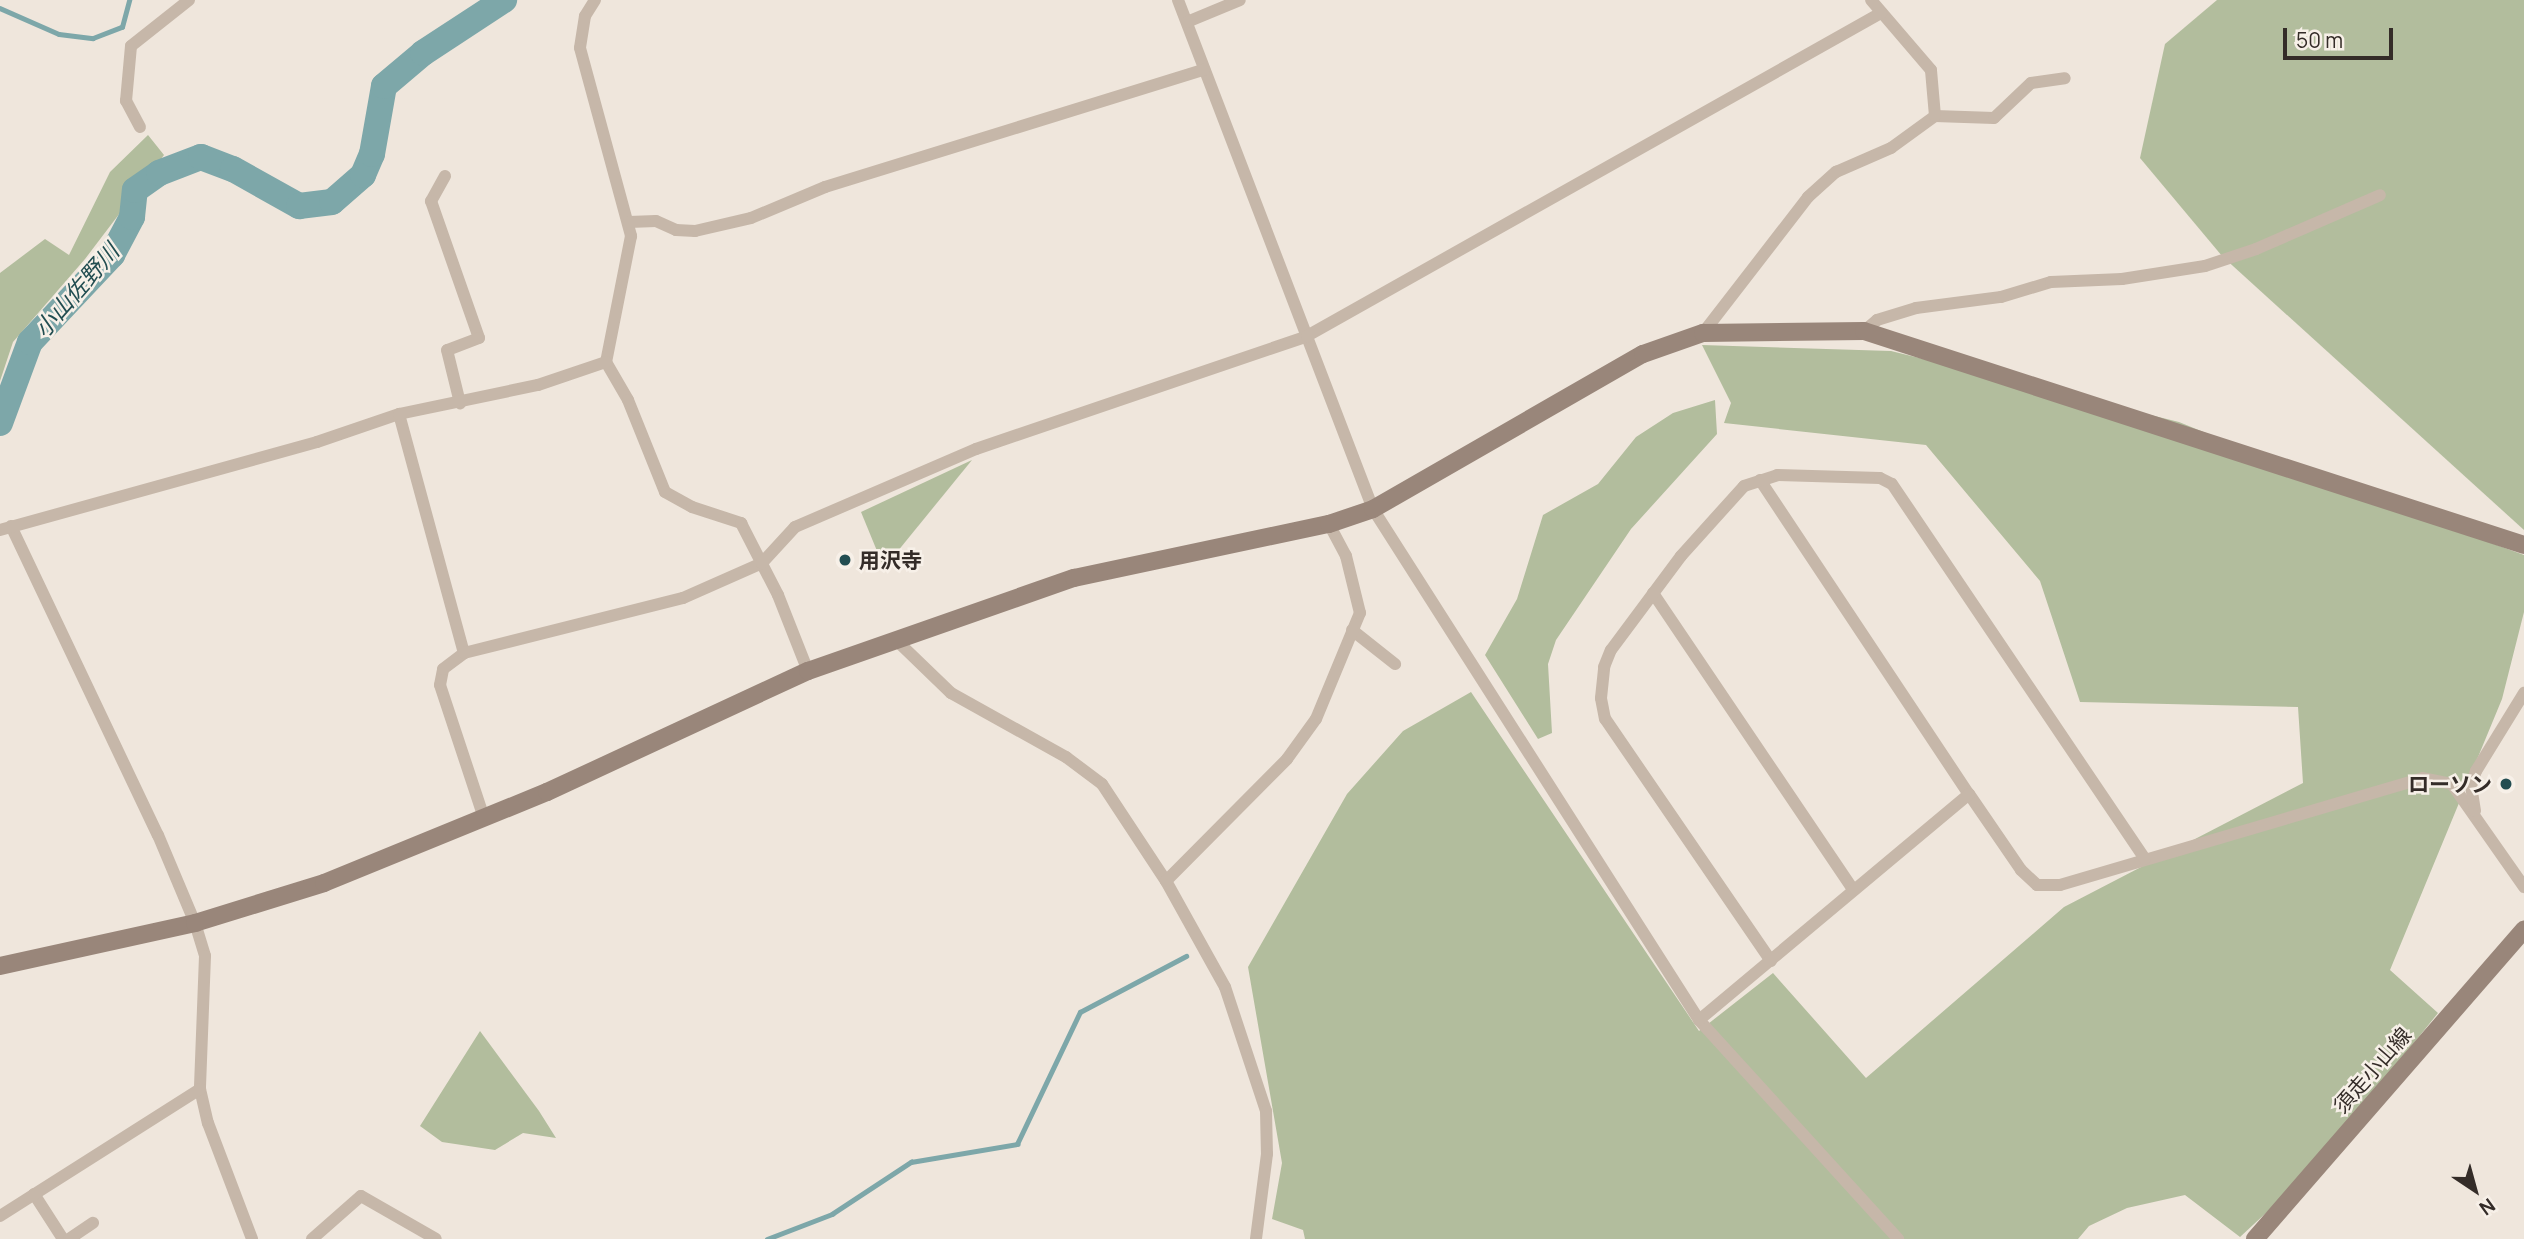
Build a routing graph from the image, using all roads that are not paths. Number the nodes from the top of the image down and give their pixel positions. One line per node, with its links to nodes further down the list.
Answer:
1 (189, 0): 11 (street)
2 (595, 0): 14 (street)
3 (1178, 0): 7 (street)
4 (1240, 0): 7 (street)
5 (1871, 0): 6 (street)
6 (1881, 13): 10 (street); 17 (street)
7 (1187, 22): 8 (street)
8 (1204, 70): 14 (street); 17 (street)
9 (2065, 78): 10 (street)
10 (1935, 116): 16 (street)
11 (140, 127)
12 (445, 176): 19 (street)
13 (2379, 195): 15 (street)
14 (629, 222): 18 (street)
15 (1864, 331): 16 (street); 25 (street)
16 (1703, 333): 22 (street)
17 (1307, 336): 22 (street); 26 (street)
18 (606, 362): 19 (street); 26 (street)
19 (460, 403): 20 (street)
20 (399, 414): 24 (street); 30 (street)
21 (1760, 480): 27 (street); 34 (street); 37 (street)
22 (1373, 509): 23 (street); 45 (street)
23 (1329, 524): 28 (street); 29 (street)
24 (6, 528): 41 (street)
25 (2524, 545)
26 (762, 563): 30 (street); 32 (street)
27 (1653, 593): 40 (street); 43 (street)
28 (1352, 630): 31 (street); 38 (street)
29 (895, 639): 32 (street); 38 (street)
30 (464, 653): 36 (street)
31 (1395, 664)
32 (808, 671): 36 (street)
33 (2524, 693): 35 (street)
34 (1969, 794): 37 (street); 40 (street)
35 (2475, 811): 37 (street); 39 (street)
36 (484, 818): 41 (street)
37 (2145, 859)
38 (1166, 881): 55 (street)
39 (2524, 887)
40 (1853, 890): 43 (street)
41 (195, 923): 44 (street); 46 (street)
42 (2524, 930): 57 (street, 須走小山線)
43 (1771, 961): 45 (street)
44 (0, 966)
45 (1699, 1020): 56 (street)
46 (200, 1089): 47 (street); 52 (street)
47 (34, 1194): 48 (street); 50 (street)
48 (0, 1216)
49 (93, 1223): 51 (street)
50 (63, 1239)
51 (69, 1239)
52 (252, 1239)
53 (312, 1239): 54 (street)
54 (436, 1239)
55 (1256, 1239)
56 (1898, 1239)
57 (2255, 1239)

